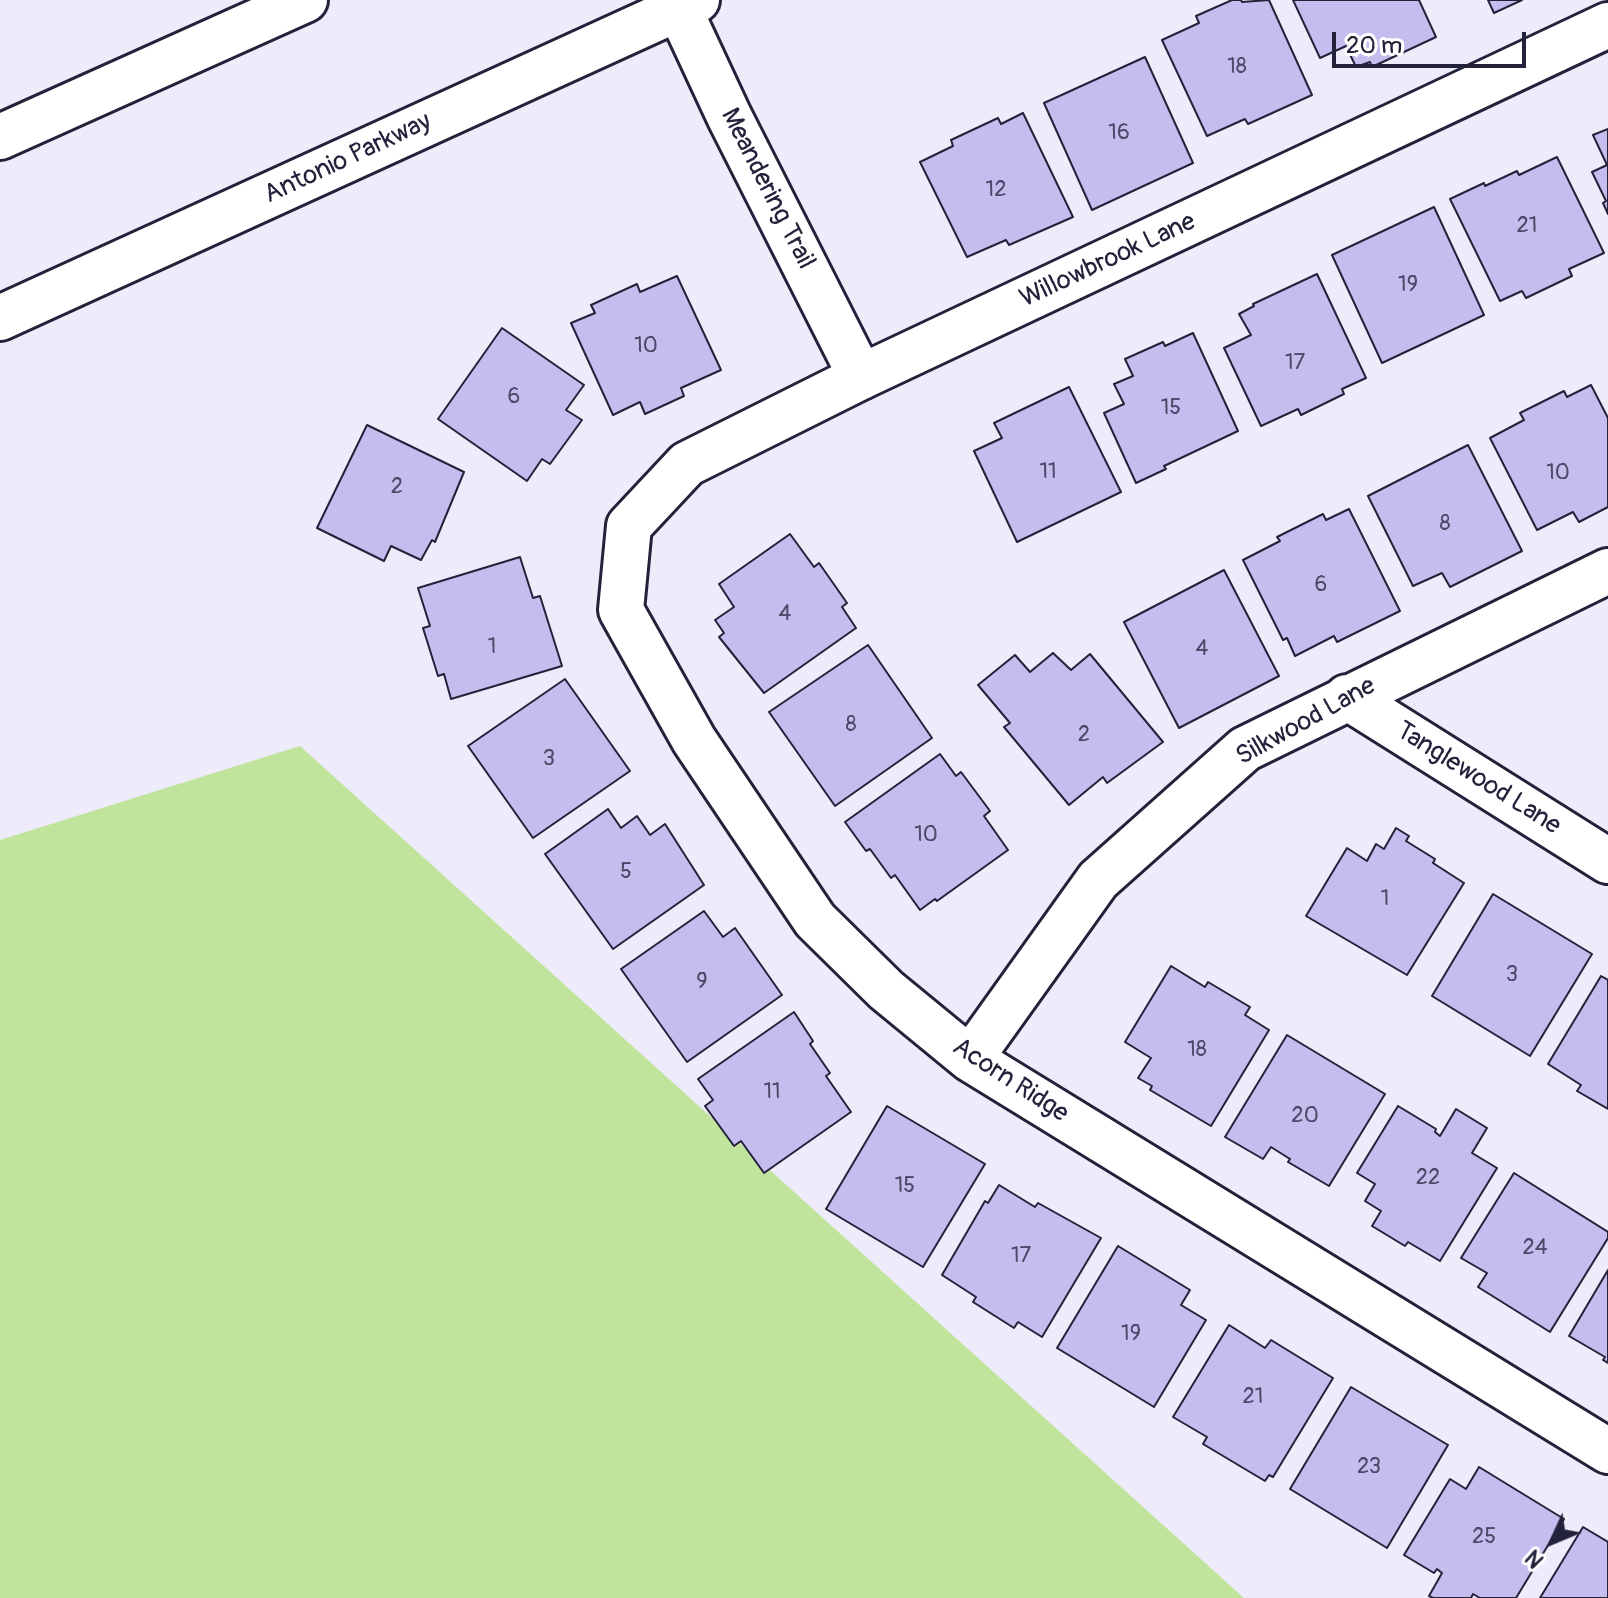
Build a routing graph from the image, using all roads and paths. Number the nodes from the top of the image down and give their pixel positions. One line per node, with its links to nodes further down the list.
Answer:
1 (305, 0): 4 (street)
2 (684, 3): 5 (street, Antonio Parkway); 6 (street, Meandering Trail)
3 (1608, 25): 6 (street, Willowbrook Lane)
4 (0, 137)
5 (0, 318)
6 (861, 377): 7 (street, Willowbrook Lane)
7 (629, 526): 11 (street, Acorn Ridge)
8 (1608, 571): 9 (street, Silkwood Lane)
9 (1347, 697): 10 (street, Tanglewood Lane); 11 (street, Silkwood Lane)
10 (1608, 861)
11 (970, 1059): 12 (street, Acorn Ridge)
12 (1608, 1451)

